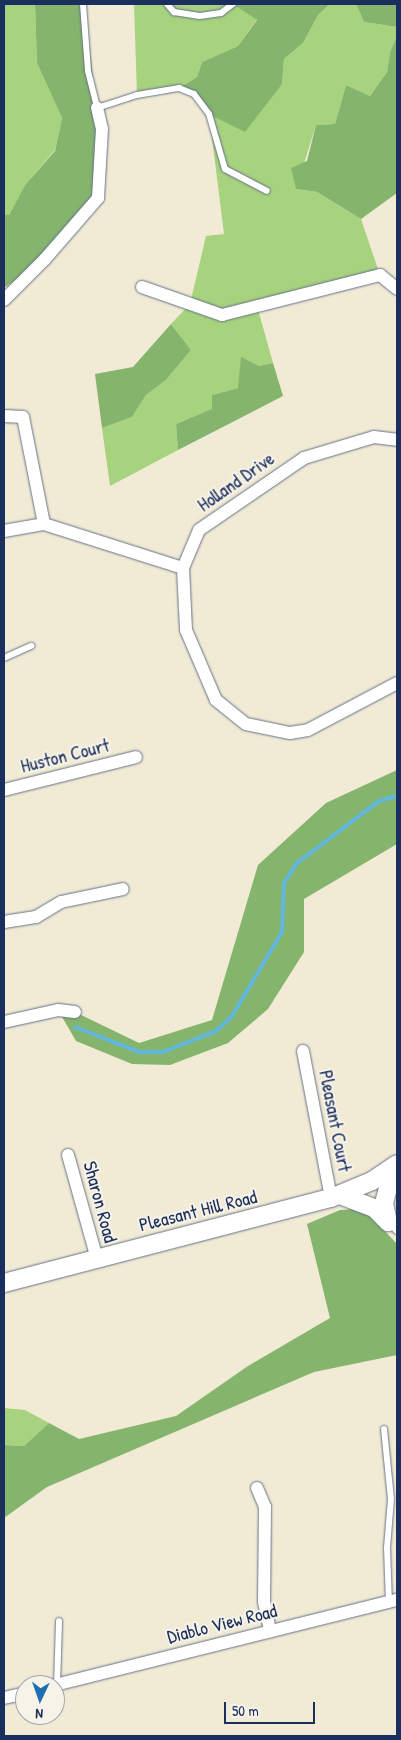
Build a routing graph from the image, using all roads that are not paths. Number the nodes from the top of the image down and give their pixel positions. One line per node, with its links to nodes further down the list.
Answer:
1 (83, 4): 4 (lane)
2 (167, 4): 3 (lane)
3 (233, 4)
4 (97, 108): 5 (lane); 8 (street)
5 (266, 191)
6 (142, 287): 7 (street)
7 (397, 289)
8 (4, 300)
9 (4, 416): 11 (street)
10 (397, 440): 13 (street, Holland Drive)
11 (44, 524): 12 (street); 13 (street)
12 (4, 531)
13 (183, 568): 16 (street)
14 (31, 646): 15 (lane)
15 (4, 658)
16 (397, 683)
17 (136, 757): 18 (street, Huston Court)
18 (4, 790)
19 (123, 889): 20 (street)
20 (4, 922)
21 (75, 1012): 22 (street)
22 (4, 1022)
23 (303, 1051): 26 (street, Pleasant Court)
24 (68, 1155): 28 (street, Sharon Road)
25 (396, 1165): 26 (main road, Pleasant Hill Road); 27 (main road)
26 (336, 1196): 27 (main road); 28 (main road, Pleasant Hill Road)
27 (393, 1226)
28 (97, 1259): 29 (main road, Pleasant Hill Road)
29 (4, 1283)
30 (384, 1429): 32 (lane)
31 (257, 1488): 34 (street)
32 (393, 1601): 34 (street, Diablo View Road)
33 (59, 1621): 35 (lane)
34 (270, 1631): 36 (street, Diablo View Road)
35 (56, 1675)
36 (65, 1683)

